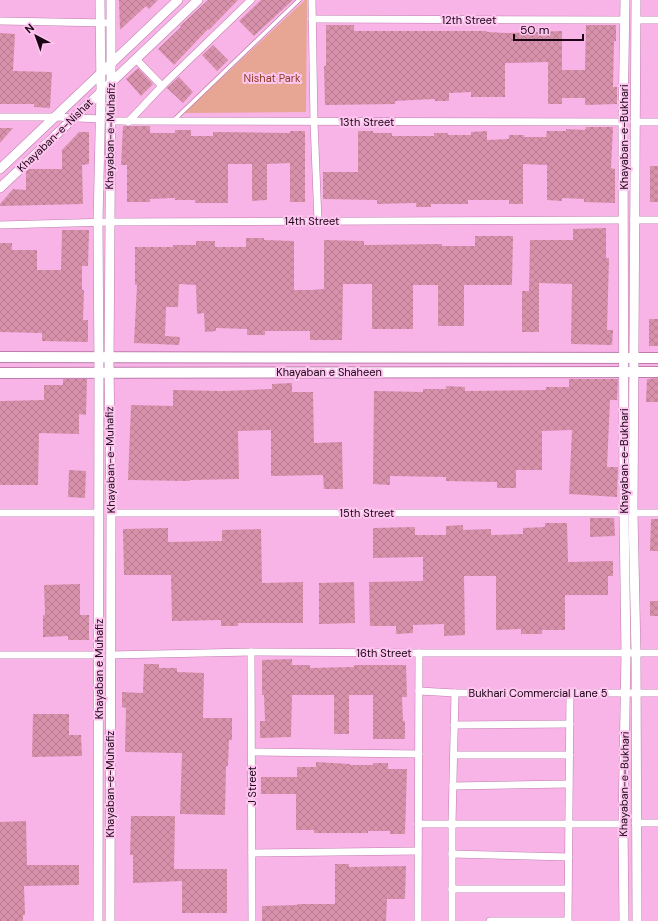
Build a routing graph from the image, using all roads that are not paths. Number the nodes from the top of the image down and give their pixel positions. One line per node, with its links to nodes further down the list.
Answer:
1 (100, 0): 15 (street, Khayaban-e-Muhafiz)
2 (110, 0): 16 (street, Khayaban-e-Muhafiz)
3 (178, 0): 18 (street, Khayaban-e-Nishat)
4 (198, 0): 17 (street, Khayaban-e-Nishat)
5 (251, 0): 23 (street)
6 (299, 0): 31 (lane)
7 (312, 0): 10 (street)
8 (625, 0): 11 (street, Khayaban-e-Bukhari)
9 (636, 0): 12 (street, Khayaban-e-Bukhari)
10 (312, 19): 11 (street, 12th Street); 32 (street)
11 (625, 20): 22 (street, Khayaban-e-Bukhari)
12 (636, 20): 13 (street); 21 (street, Khayaban-e-Bukhari)
13 (658, 20)
14 (0, 21): 15 (street)
15 (100, 22): 16 (street); 19 (street, Khayaban-e-Muhafiz)
16 (110, 23): 18 (street, Khayaban-e-Muhafiz)
17 (136, 59): 20 (street, Khayaban-e-Nishat); 23 (street)
18 (110, 65): 19 (street, Khayaban-e-Nishat); 20 (street, Khayaban-e-Muhafiz)
19 (100, 74): 24 (street, Khayaban-e-Muhafiz); 26 (street, Khayaban-e-Nishat)
20 (111, 82): 24 (street, Khayaban-e-Nishat); 29 (street, Khayaban-e-Muhafiz)
21 (635, 83): 22 (street); 34 (street, Khayaban-e-Bukhari)
22 (624, 84): 33 (street, Khayaban-e-Bukhari)
23 (162, 86): 30 (street)
24 (101, 91): 27 (street, Khayaban-e-Nishat); 28 (street, Khayaban-e-Muhafiz)
25 (0, 117): 26 (street)
26 (56, 117): 27 (street); 36 (street, Khayaban-e-Nishat)
27 (73, 118): 28 (street); 37 (street, Khayaban-e-Nishat)
28 (101, 119): 42 (street, Khayaban-e-Muhafiz)
29 (110, 121): 30 (street, 13th Street); 43 (street, Khayaban-e-Muhafiz)
30 (128, 122): 31 (street, 13th Street)
31 (171, 122): 32 (street, 13th Street)
32 (314, 122): 33 (street, 13th Street); 41 (street)
33 (623, 122): 38 (street, Khayaban-e-Bukhari)
34 (634, 122): 35 (street); 39 (street, Khayaban-e-Bukhari)
35 (658, 122)
36 (0, 169)
37 (0, 188)
38 (623, 220): 41 (street, 14th Street); 47 (street, Khayaban-e-Bukhari)
39 (634, 220): 40 (street); 48 (street, Khayaban-e-Bukhari)
40 (658, 220)
41 (318, 221): 43 (street, 14th Street)
42 (98, 222): 43 (street, 14th Street); 44 (street, 14th Street); 46 (street, Khayaban-e-Muhafiz)
43 (110, 222): 46 (street, Khayaban-e-Muhafiz)
44 (0, 225)
45 (0, 357): 46 (main road, Khayaban e Shaheen)
46 (104, 357): 47 (main road, Khayaban e Shaheen); 54 (street, Khayaban-e-Muhafiz)
47 (623, 358): 48 (main road, Khayaban e Shaheen); 50 (street, Khayaban-e-Bukhari)
48 (634, 358): 49 (main road, Khayaban e Shaheen); 51 (street, Khayaban-e-Bukhari)
49 (658, 358)
50 (624, 372): 51 (main road, Khayaban e Shaheen); 54 (main road, Khayaban e Shaheen); 58 (street, Khayaban-e-Bukhari)
51 (634, 372): 52 (main road, Khayaban e Shaheen); 58 (street, Khayaban-e-Bukhari)
52 (658, 372)
53 (0, 373): 54 (main road, Khayaban e Shaheen)
54 (104, 373): 55 (street, Khayaban-e-Muhafiz); 57 (street, Khayaban-e-Muhafiz)
55 (110, 512): 58 (street, 15th Street); 60 (street, Khayaban-e-Muhafiz)
56 (0, 513): 57 (street)
57 (98, 513): 61 (street, Khayaban e Muhafiz)
58 (628, 513): 59 (street, 15th Street); 64 (street, Khayaban-e-Bukhari); 65 (street, Khayaban-e-Bukhari)
59 (658, 513)
60 (111, 587): 61 (street); 69 (street, Khayaban-e-Muhafiz)
61 (99, 588): 68 (street, Khayaban e Muhafiz)
62 (251, 652): 63 (street, 16th Street); 69 (street, 16th Street); 80 (street, J Street)
63 (419, 653): 64 (street, 16th Street); 70 (street)
64 (626, 653): 65 (street, 16th Street); 73 (street, Khayaban-e-Bukhari)
65 (636, 653): 66 (street, 16th Street); 74 (street, Khayaban-e-Bukhari)
66 (658, 653)
67 (0, 655): 68 (street)
68 (99, 655): 78 (street, Khayaban e Muhafiz)
69 (110, 655): 79 (street, Khayaban-e-Muhafiz)
70 (419, 692): 71 (street, Bukhari Commercial Lane 5); 81 (street)
71 (455, 693): 72 (street, Bukhari Commercial Lane 5); 76 (street)
72 (570, 693): 73 (street, Bukhari Commercial Lane 5); 77 (street)
73 (625, 693): 74 (street, Bukhari Commercial Lane 5); 91 (street, Khayaban-e-Bukhari)
74 (635, 693): 75 (street, Bukhari Commercial Lane 5); 86 (street, Khayaban-e-Bukhari)
75 (658, 693)
76 (454, 724): 77 (street); 82 (street)
77 (570, 724): 83 (street)
78 (99, 732): 79 (street); 98 (street, Khayaban e Muhafiz)
79 (110, 732): 99 (street, Khayaban-e-Muhafiz)
80 (252, 752): 81 (street); 93 (street, J Street)
81 (419, 754): 88 (street)
82 (454, 755): 83 (street); 85 (street)
83 (570, 755): 84 (street)
84 (569, 784): 85 (street); 90 (street)
85 (453, 786): 89 (street)
86 (635, 823): 87 (street); 106 (street, Khayaban-e-Bukhari)
87 (658, 823)
88 (418, 824): 89 (street); 92 (street)
89 (452, 824): 90 (street); 94 (street)
90 (569, 824): 91 (street); 95 (street)
91 (623, 824): 105 (street, Khayaban-e-Bukhari)
92 (418, 851): 93 (street); 101 (street)
93 (252, 853): 100 (street, J Street)
94 (452, 854): 95 (street); 96 (street)
95 (568, 857): 97 (street)
96 (452, 889): 97 (street); 102 (street)
97 (568, 889): 104 (street)
98 (98, 921)
99 (110, 921)
100 (252, 921)
101 (418, 921)
102 (452, 921)
103 (490, 921): 104 (street)
104 (568, 921)
105 (624, 921)
106 (637, 921)

